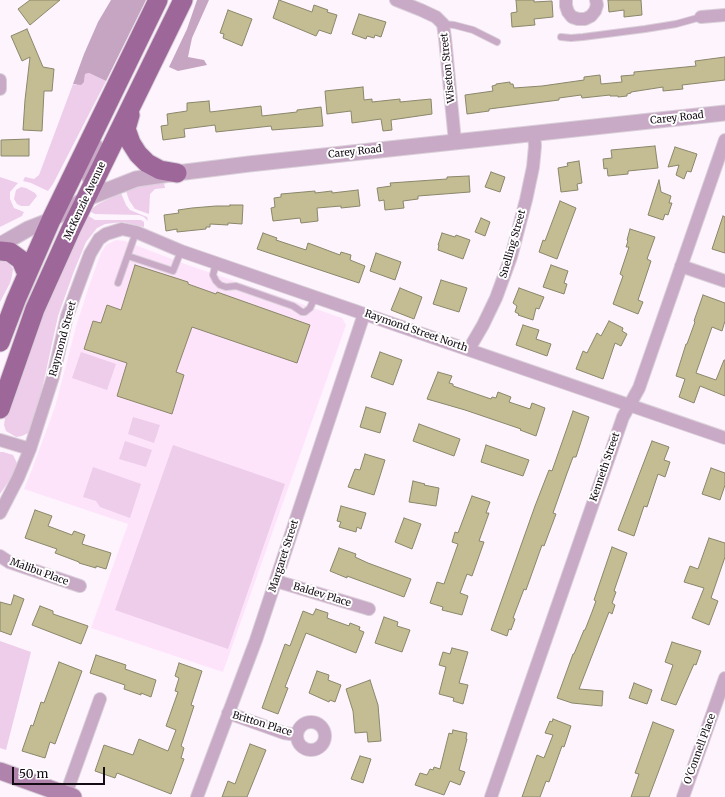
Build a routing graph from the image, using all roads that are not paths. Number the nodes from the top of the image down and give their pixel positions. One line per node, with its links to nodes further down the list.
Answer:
1 (158, 0): 15 (main road)
2 (183, 0): 13 (main road, McKenzie Avenue)
3 (396, 0): 8 (street, Wiseton Street)
4 (566, 0): 5 (street)
5 (596, 0)
6 (725, 15): 7 (street)
7 (701, 17): 9 (lane)
8 (442, 24): 10 (lane); 18 (street, Wiseton Street)
9 (561, 37)
10 (497, 42)
11 (0, 80): 12 (street)
12 (0, 89)
13 (133, 102): 19 (main road); 20 (main road, McKenzie Avenue)
14 (725, 113): 16 (street, Carey Road)
15 (98, 125): 20 (street); 21 (main road)
16 (534, 133): 18 (street, Carey Road); 36 (street, Snelling Street)
17 (725, 140): 29 (street, Kenneth Street)
18 (455, 142): 19 (street, Carey Road)
19 (177, 172): 20 (street, Carey Road)
20 (89, 191): 21 (street); 38 (main road, McKenzie Avenue)
21 (52, 220): 24 (street); 30 (main road)
22 (136, 232): 23 (street, Raymond Street North); 26 (street, Raymond Street North); 27 (lane)
23 (106, 234): 41 (street, Raymond Street)
24 (0, 245)
25 (0, 251): 30 (main road)
26 (180, 251): 27 (lane); 28 (street, Raymond Street North)
27 (128, 256): 32 (lane)
28 (216, 263): 33 (street, Raymond Street North); 33 (lane)
29 (681, 266): 31 (street); 37 (street, Kenneth Street)
30 (27, 274): 35 (main road)
31 (725, 281)
32 (118, 284)
33 (315, 296): 34 (street, Raymond Street North)
34 (364, 314): 36 (street, Raymond Street North); 44 (street, Margaret Street)
35 (0, 342)
36 (469, 349): 37 (street, Raymond Street North)
37 (630, 404): 39 (street, Raymond Street North); 54 (street, Kenneth Street)
38 (0, 408)
39 (725, 438)
40 (0, 440): 41 (street)
41 (30, 449): 42 (street)
42 (0, 514)
43 (0, 556): 45 (street, Malibu Place)
44 (276, 581): 46 (street, Baldev Place); 49 (street, Margaret Street)
45 (80, 586)
46 (369, 609)
47 (725, 678): 55 (street, O'Connell Place)
48 (100, 699): 52 (street)
49 (228, 713): 50 (street, Britton Place); 53 (street, Margaret Street)
50 (296, 735)
51 (0, 771): 52 (main road)
52 (69, 796)
53 (197, 797)
54 (491, 797)
55 (683, 797)

